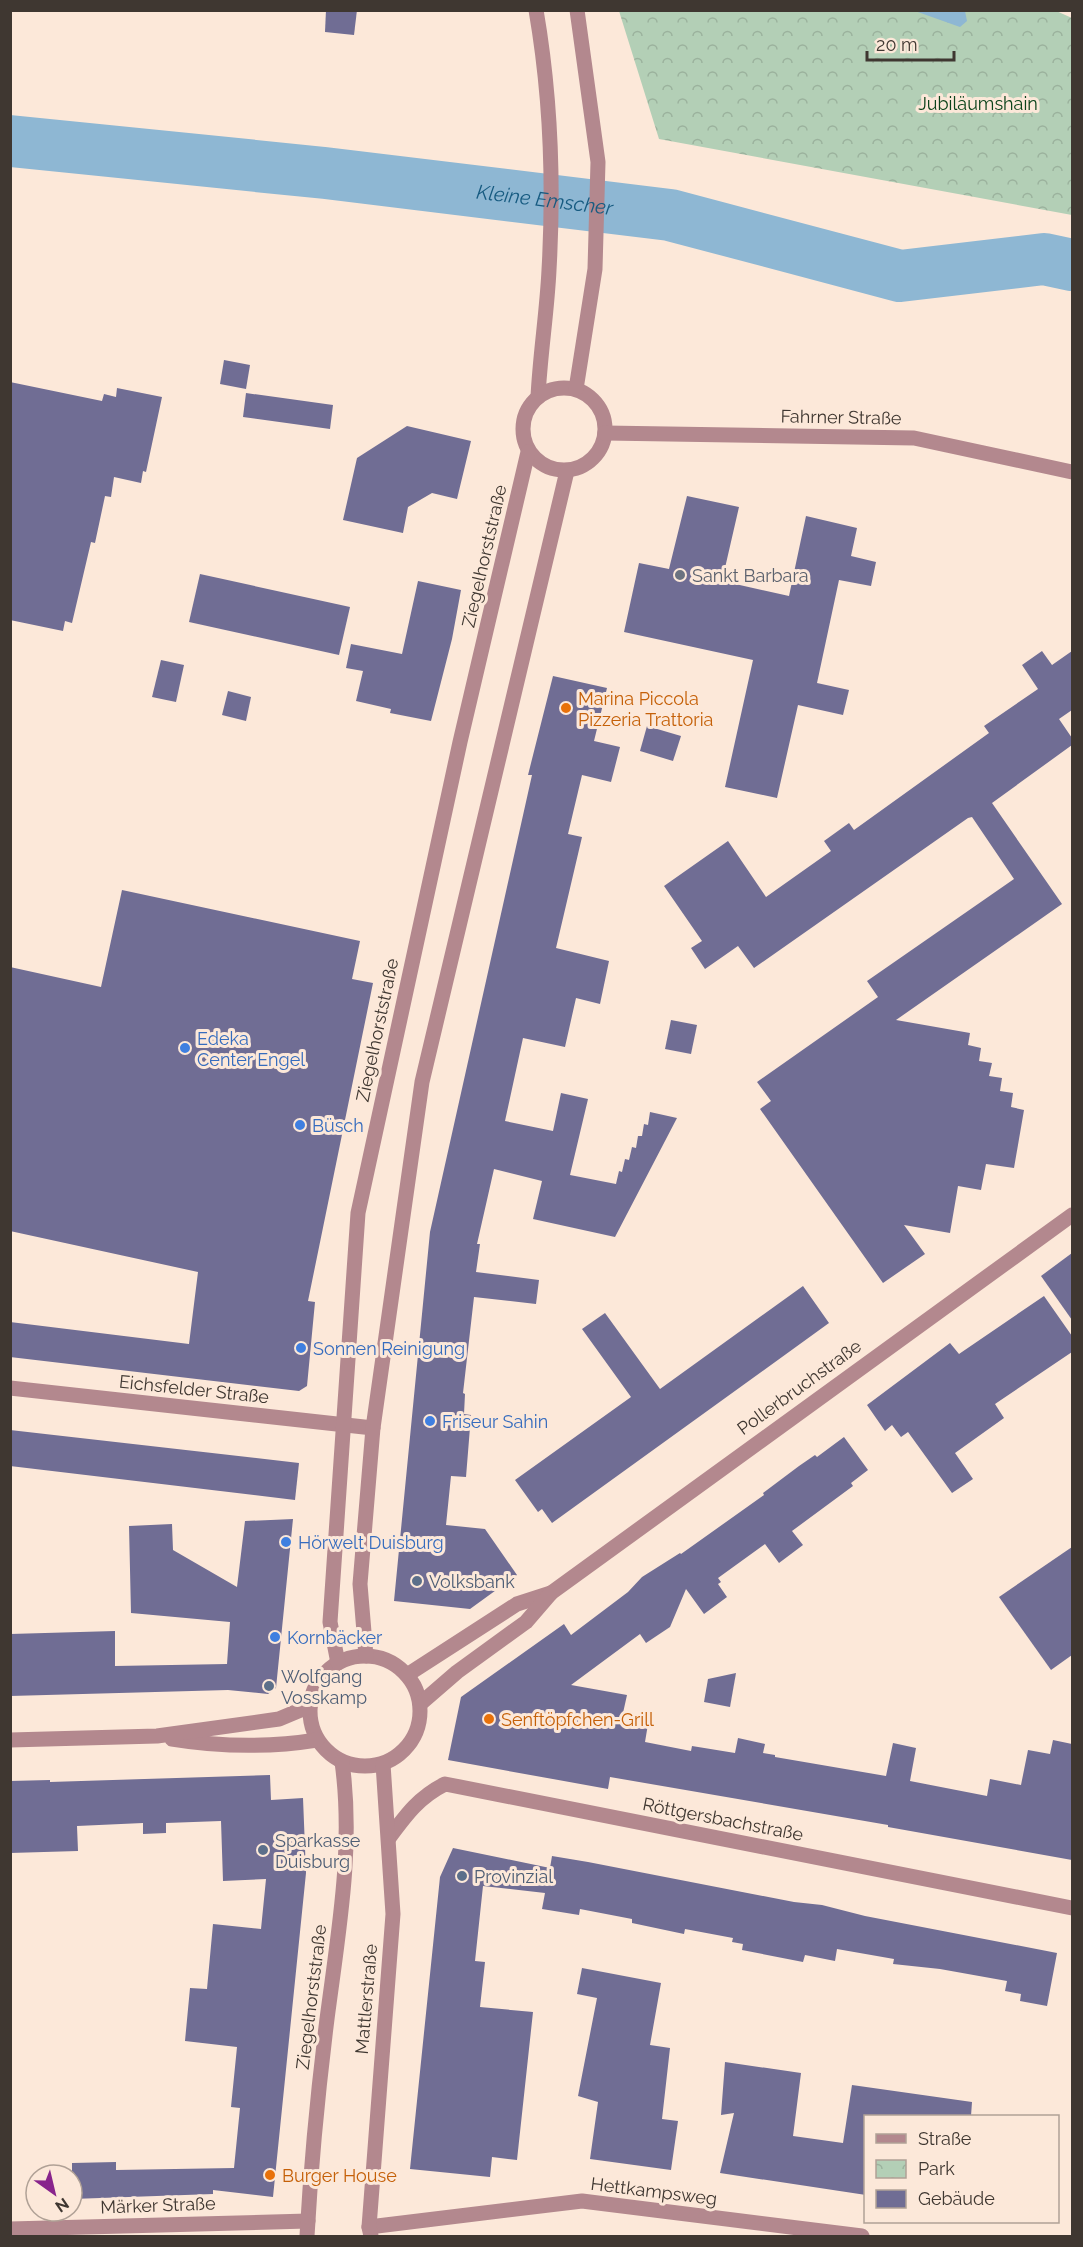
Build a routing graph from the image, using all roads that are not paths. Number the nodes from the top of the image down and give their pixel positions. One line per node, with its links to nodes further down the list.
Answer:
1 (536, 10): 4 (street, Ziegelhorststraße)
2 (577, 10): 3 (street)
3 (576, 389): 4 (street); 5 (street)
4 (538, 397): 6 (street, Ziegelhorststraße)
5 (605, 433): 7 (street); 8 (street, Fahrner Straße)
6 (528, 452): 7 (street); 11 (street, Ziegelhorststraße)
7 (567, 471): 12 (street)
8 (1072, 472)
9 (1072, 1215): 13 (street, Pollerbruchstraße)
10 (10, 1388): 11 (street, Eichsfelder Straße)
11 (343, 1425): 12 (street, Eichsfelder Straße); 15 (street, Ziegelhorststraße)
12 (374, 1428): 14 (street)
13 (551, 1593): 16 (street, Pollerbruchstraße); 17 (street, Pollerbruchstraße)
14 (366, 1656): 15 (street); 16 (street)
15 (338, 1663): 18 (street)
16 (407, 1675): 17 (street)
17 (420, 1704): 23 (street)
18 (310, 1706): 19 (street); 21 (street)
19 (157, 1736): 20 (street); 21 (street)
20 (10, 1740)
21 (317, 1740): 22 (street)
22 (342, 1762): 23 (street); 26 (street, Ziegelhorststraße)
23 (383, 1764): 24 (street, Mattlerstraße)
24 (389, 1838): 25 (street, Röttgersbachstraße); 28 (street, Mattlerstraße)
25 (1072, 1908)
26 (308, 2221): 27 (street, Märker Straße); 29 (street, Ziegelhorststraße); 30 (street)
27 (10, 2229)
28 (370, 2232): 31 (street, Hettkampsweg)
29 (307, 2236)
30 (316, 2236)
31 (862, 2236)

